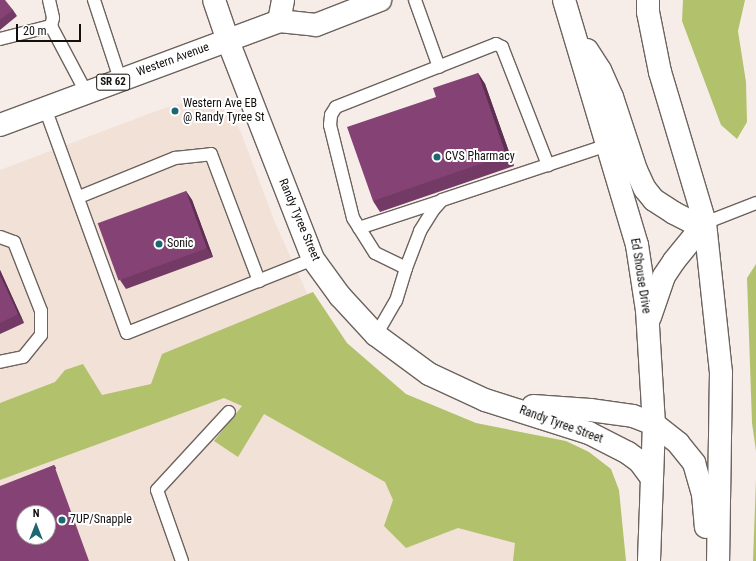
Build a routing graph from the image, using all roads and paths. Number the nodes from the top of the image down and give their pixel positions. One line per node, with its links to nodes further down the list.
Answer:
1 (49, 0): 11 (lane)
2 (94, 0): 15 (lane)
3 (214, 0): 13 (street, Randy Tyree Street)
4 (283, 0): 9 (street)
5 (380, 0): 9 (street, Western Avenue / SR 62)
6 (415, 0): 14 (lane)
7 (564, 0): 10 (street, Ed Shouse Drive)
8 (648, 0): 24 (street)
9 (279, 21): 13 (street, Western Avenue / SR 62)
10 (571, 25): 19 (street, Ed Shouse Drive); 24 (street)
11 (50, 26): 12 (lane); 16 (lane)
12 (0, 39)
13 (228, 41): 15 (street, Western Avenue / SR 62); 27 (street, Randy Tyree Street)
14 (439, 67): 20 (lane); 25 (lane)
15 (120, 79): 16 (street, Western Avenue / SR 62)
16 (86, 92): 17 (street, Western Avenue / SR 62)
17 (45, 108): 18 (street, Western Avenue / SR 62); 21 (lane)
18 (1, 124)
19 (607, 145): 20 (lane); 30 (street, Ed Shouse Drive)
20 (548, 165): 22 (lane)
21 (78, 197): 29 (lane); 29 (lane)
22 (442, 200): 25 (lane); 28 (lane)
23 (756, 203): 24 (lane)
24 (706, 223): 30 (street); 40 (street)
25 (359, 228): 28 (lane)
26 (0, 236): 32 (lane)
27 (313, 259): 29 (lane); 31 (street, Randy Tyree Street)
28 (406, 268): 31 (lane)
29 (259, 281)
30 (648, 323): 35 (street, Ed Shouse Drive)
31 (376, 335): 33 (street, Randy Tyree Street)
32 (0, 362)
33 (506, 405): 35 (street, Randy Tyree Street); 36 (street, Randy Tyree Street)
34 (229, 412): 37 (lane)
35 (654, 424): 36 (street, Ed Shouse Drive); 39 (street, Randy Tyree Street)
36 (652, 478): 38 (street, Ed Shouse Drive)
37 (182, 561)
38 (649, 561)
39 (706, 561)
40 (718, 561)

